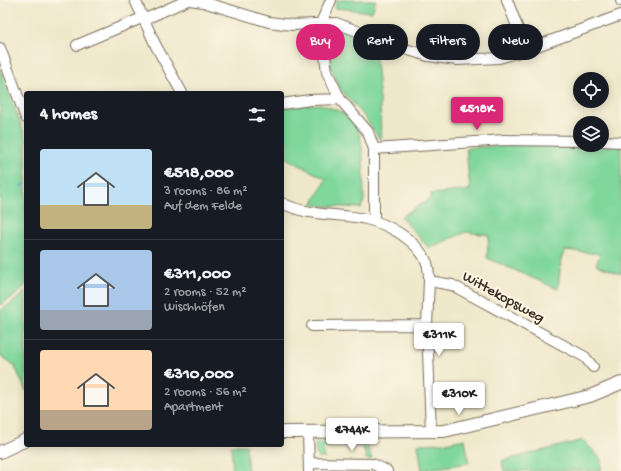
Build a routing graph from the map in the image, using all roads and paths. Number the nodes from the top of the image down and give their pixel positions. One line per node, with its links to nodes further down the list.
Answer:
1 (135, 0): 6 (street)
2 (189, 0): 6 (street); 7 (street)
3 (331, 0): 7 (street)
4 (507, 0): 8 (street)
5 (621, 15): 9 (street)
6 (143, 19): 10 (street); 13 (street)
7 (321, 23): 12 (street); 14 (street)
8 (516, 24)
9 (543, 44)
10 (77, 45)
11 (0, 48): 16 (street)
12 (488, 59)
13 (181, 91)
14 (340, 99): 15 (street); 20 (street)
15 (284, 104)
16 (24, 113)
17 (573, 141): 20 (street)
18 (609, 141): 19 (street)
19 (621, 142)
20 (374, 149): 22 (street)
21 (284, 203): 22 (street)
22 (374, 221): 23 (street)
23 (429, 281): 24 (street); 26 (street, Wittekopsweg)
24 (427, 325): 25 (street); 30 (street)
25 (312, 326)
26 (593, 367)
27 (621, 383): 30 (main road)
28 (284, 432): 29 (main road)
29 (308, 432): 30 (main road); 33 (street)
30 (430, 432)
31 (24, 441): 32 (main road)
32 (0, 452)
33 (309, 467): 34 (street)
34 (387, 471)

